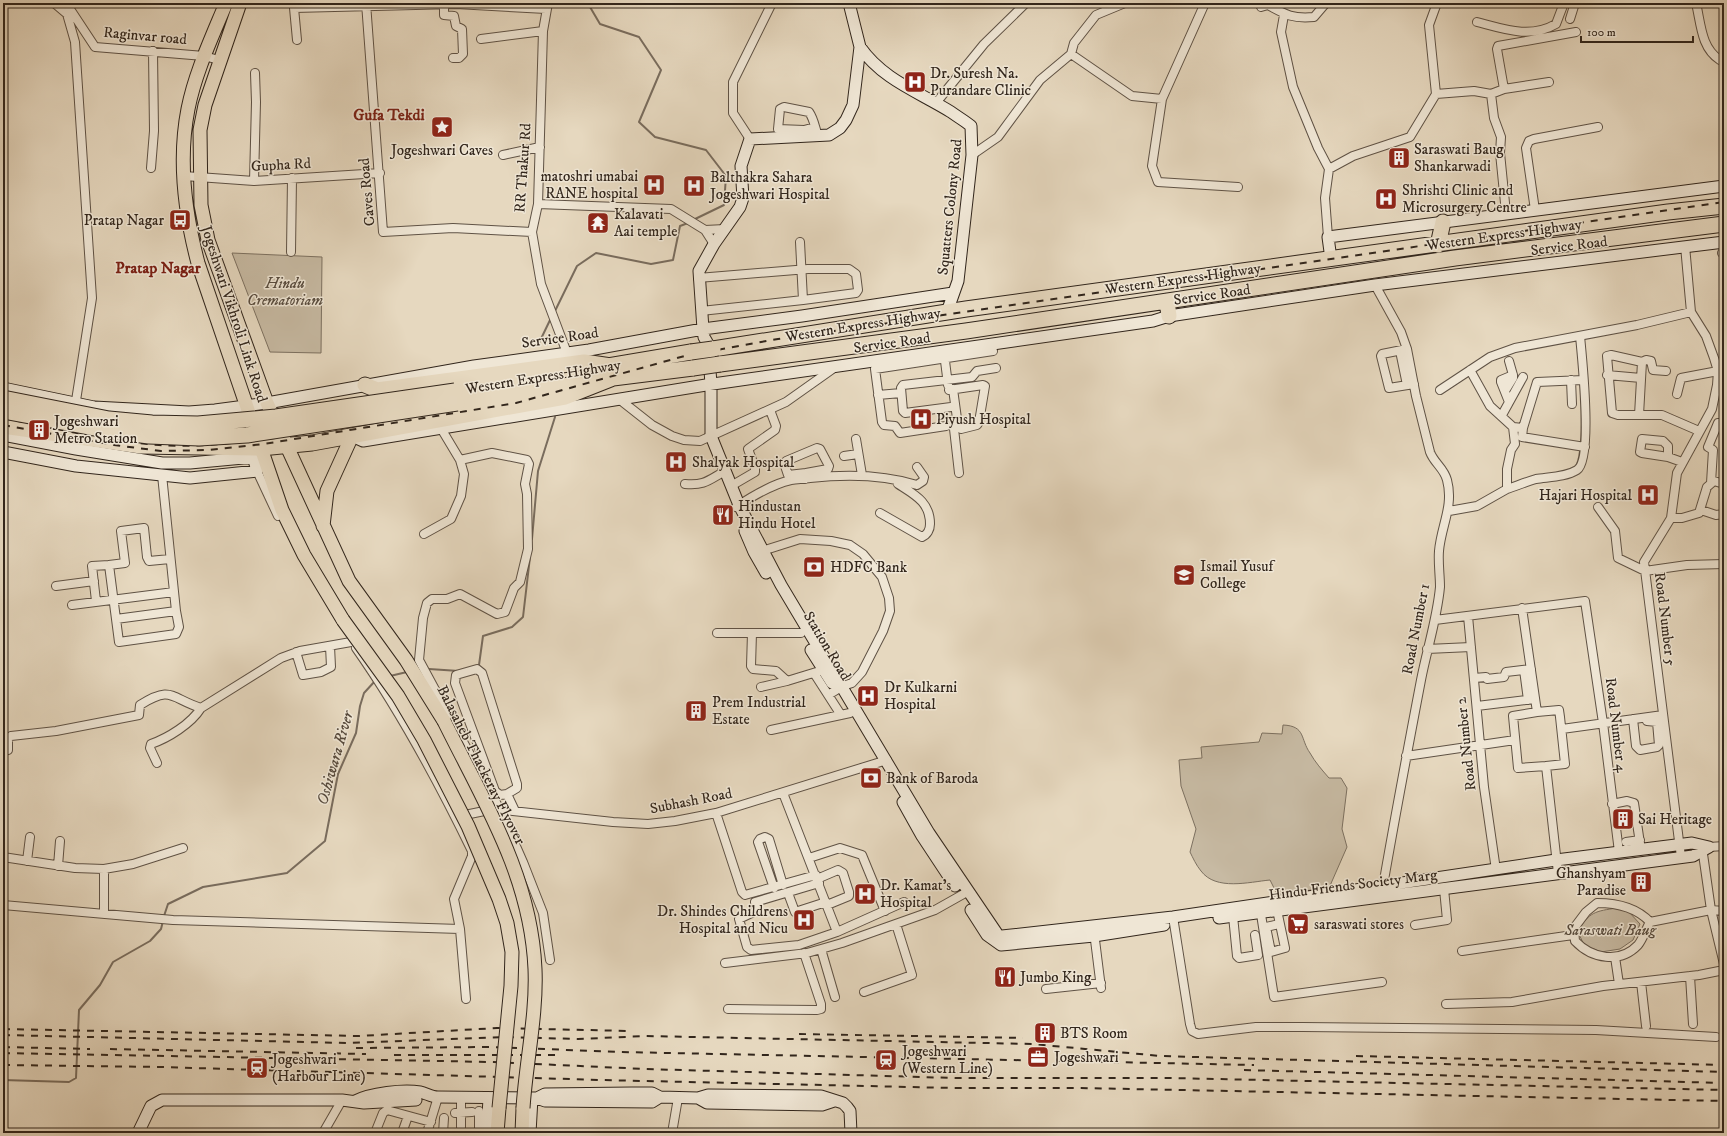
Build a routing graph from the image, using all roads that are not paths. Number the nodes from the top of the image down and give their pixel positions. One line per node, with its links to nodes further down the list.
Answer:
1 (54, 3): 123 (street)
2 (66, 3): 32 (street, Raginvar road)
3 (226, 3): 34 (main road, Jogeshwari Vikhroli Link Road)
4 (240, 3): 36 (main road, Balasaheb Thackeray Flyover)
5 (456, 3): 16 (street); 17 (street)
6 (772, 3): 48 (street)
7 (849, 3): 31 (street)
8 (1026, 3): 44 (street)
9 (1125, 3): 33 (street)
10 (1205, 3): 43 (street)
11 (1326, 3): 24 (street)
12 (1437, 3): 41 (street)
13 (1564, 3): 26 (street)
14 (1575, 3): 25 (street)
15 (1696, 3): 37 (street)
16 (444, 4): 21 (street); 35 (street)
17 (470, 4): 22 (street)
18 (294, 5): 19 (street); 30 (street)
19 (340, 5): 20 (street)
20 (366, 5): 21 (street); 54 (street, Caves Road)
21 (393, 5)
22 (547, 6): 27 (street, RR Thakur Rd)
23 (1261, 7): 24 (street)
24 (1284, 15): 53 (street)
25 (1570, 19)
26 (1477, 22)
27 (543, 31): 29 (street); 49 (street, RR Thakur Rd)
28 (1576, 32): 40 (street)
29 (481, 39)
30 (297, 40)
31 (860, 47): 44 (street, Squatters Colony Road); 46 (street)
32 (153, 51): 34 (street, Raginvar road); 52 (street)
33 (1072, 54): 43 (street); 51 (street)
34 (204, 56): 36 (street, Raginvar road); 55 (main road, Jogeshwari Vikhroli Link Road)
35 (454, 58)
36 (219, 60): 56 (main road, Balasaheb Thackeray Flyover)
37 (1724, 60)
38 (255, 73): 58 (street)
39 (1549, 82): 40 (street)
40 (1504, 90): 42 (street)
41 (1436, 94): 42 (street); 53 (street)
42 (1491, 94): 64 (street)
43 (1162, 99): 60 (street)
44 (936, 103): 51 (street, Squatters Colony Road)
45 (1598, 127): 63 (street)
46 (816, 132): 47 (street); 47 (street)
47 (778, 133): 48 (street)
48 (750, 139): 67 (street, Station Road)
49 (540, 147): 50 (street); 61 (street, RR Thakur Rd)
50 (503, 155)
51 (972, 155): 81 (street, Squatters Colony Road)
52 (150, 168)
53 (1329, 170): 70 (street)
54 (380, 174): 57 (street, Gupha Rd); 69 (street, Caves Road)
55 (184, 176): 56 (street, Gupha Rd); 125 (main road, Jogeshwari Vikhroli Link Road)
56 (200, 176): 58 (street, Gupha Rd); 122 (main road, Balasaheb Thackeray Flyover)
57 (292, 178): 58 (street, Gupha Rd); 76 (street)
58 (254, 181)
59 (1724, 186): 63 (street)
60 (1238, 187)
61 (538, 204): 68 (street); 69 (street, RR Thakur Rd)
62 (1724, 206): 74 (highway, Western Express Highway)
63 (1535, 210): 64 (street)
64 (1506, 213): 65 (street)
65 (1443, 222): 70 (street); 74 (highway)
66 (1724, 224): 83 (highway, Western Express Highway)
67 (725, 229): 68 (street); 73 (street, Station Road)
68 (705, 230): 73 (street)
69 (532, 232): 92 (street, RR Thakur Rd)
70 (1328, 237): 77 (street)
71 (800, 242): 78 (street)
72 (1724, 242): 75 (street, Service Road)
73 (714, 244): 79 (street, Station Road)
74 (1438, 244): 77 (highway, Western Express Highway)
75 (1685, 246): 80 (street, Service Road); 86 (street, Road Number 5)
76 (290, 252)
77 (1331, 259): 85 (highway, Western Express Highway)
78 (801, 270): 79 (street); 82 (street); 82 (street)
79 (698, 278): 84 (street, Station Road)
80 (1375, 285): 87 (street, Service Road); 90 (street, Road Number 1)
81 (954, 289): 85 (street, Squatters Colony Road); 88 (street, Service Road)
82 (803, 300): 84 (street)
83 (1168, 301): 87 (highway); 101 (highway, Western Express Highway, bridge)
84 (701, 311): 88 (street, Station Road)
85 (947, 312): 101 (highway, Western Express Highway, bridge)
86 (1691, 312): 89 (street); 100 (street, Road Number 5)
87 (1169, 316): 93 (street, Service Road)
88 (703, 333): 92 (street, Service Road); 111 (street, Station Road)
89 (1580, 336): 98 (street); 108 (street)
90 (1404, 350): 109 (street, Road Number 1); 109 (street)
91 (993, 351): 93 (street)
92 (567, 353): 110 (street, Service Road)
93 (944, 355): 96 (street, Service Road); 106 (street); 117 (street)
94 (1509, 361): 121 (street)
95 (1642, 362): 99 (street); 102 (street); 104 (street)
96 (836, 366): 111 (street, Service Road); 127 (street)
97 (996, 368): 106 (street)
98 (1470, 370): 114 (street); 129 (street)
99 (1666, 371)
100 (1718, 371): 105 (street, Road Number 5); 116 (street)
101 (612, 372): 110 (highway); 118 (highway, Western Express Highway); 139 (highway)
102 (1608, 375): 104 (street); 130 (street)
103 (1522, 377): 121 (street)
104 (1641, 378): 130 (street)
105 (1721, 379): 135 (street, Road Number 5)
106 (948, 380): 113 (street); 115 (street)
107 (1571, 380): 108 (street); 124 (street); 136 (street)
108 (1583, 380): 146 (street)
109 (1411, 384): 172 (street, Road Number 1)
110 (365, 385): 122 (street, Service Road)
111 (709, 385): 120 (street, Service Road); 142 (street, Station Road)
112 (3, 388): 123 (street, Service Road)
113 (951, 390): 126 (street); 132 (street); 132 (street)
114 (1440, 390)
115 (901, 393): 117 (street); 126 (street)
116 (1677, 394)
117 (878, 395): 132 (street)
118 (456, 397): 119 (highway, Western Express Highway, bridge); 128 (highway, Western Express Highway, bridge)
119 (3, 398)
120 (619, 398): 138 (street, Service Road); 142 (street)
121 (1509, 402): 129 (street)
122 (268, 403): 125 (street, Service Road); 145 (main road, Balasaheb Thackeray Flyover)
123 (76, 404): 125 (street, Service Road); 144 (street)
124 (1572, 404)
125 (246, 406): 147 (main road, Jogeshwari Vikhroli Link Road)
126 (951, 407): 132 (street)
127 (770, 410): 142 (street); 165 (street)
128 (3, 411)
129 (1502, 415): 134 (street)
130 (1639, 415): 135 (street)
131 (1724, 424): 137 (street)
132 (952, 425): 157 (street)
133 (3, 426): 144 (highway)
134 (1513, 427): 136 (street); 166 (street)
135 (1701, 427): 137 (street); 153 (street, Road Number 5)
136 (1523, 428): 146 (street)
137 (1715, 429): 162 (street)
138 (442, 430): 139 (street, Service Road); 152 (street)
139 (395, 432): 141 (highway)
140 (3, 435): 144 (street)
141 (352, 436): 145 (highway); 176 (main road)
142 (709, 437): 156 (street, Station Road)
143 (856, 439): 149 (street)
144 (74, 441): 147 (highway)
145 (287, 446): 147 (highway); 176 (main road, Balasaheb Thackeray Flyover)
146 (1584, 447): 166 (street)
147 (255, 451): 155 (street); 190 (main road)
148 (3, 452): 158 (street)
149 (858, 454): 150 (street); 159 (street)
150 (844, 456)
151 (1668, 458): 153 (street)
152 (460, 460): 177 (street); 230 (street)
153 (1682, 462): 175 (street, Road Number 5)
154 (917, 467): 161 (street)
155 (257, 471): 158 (street); 190 (street)
156 (722, 472): 163 (street); 165 (street, Station Road); 169 (street, Station Road)
157 (959, 473)
158 (162, 475): 179 (street)
159 (862, 475): 160 (street); 161 (street)
160 (806, 476): 160 (street); 167 (street)
161 (900, 480): 173 (street)
162 (1711, 482): 164 (street); 171 (street)
163 (684, 484)
164 (1724, 484)
165 (732, 486): 169 (street, Station Road)
166 (1507, 489): 172 (street)
167 (755, 497): 168 (street); 169 (street)
168 (757, 506)
169 (737, 507): 178 (street, Station Road)
170 (1598, 507): 182 (street)
171 (1701, 510): 174 (street); 175 (street)
172 (1449, 511): 194 (street, Road Number 1)
173 (880, 512)
174 (1724, 514)
175 (1671, 518): 182 (street, Road Number 5)
176 (323, 526): 326 (main road, Balasaheb Thackeray Flyover, bridge)
177 (424, 534)
178 (758, 552): 197 (street, Station Road); 208 (street, Station Road); 208 (street)
179 (170, 559): 181 (street); 185 (street)
180 (1724, 564): 182 (street)
181 (109, 565): 183 (street); 186 (street)
182 (1645, 571): 214 (street, Road Number 5)
183 (94, 581): 184 (street); 187 (street)
184 (56, 586)
185 (174, 592): 186 (street); 191 (street)
186 (114, 599): 187 (street); 192 (street)
187 (96, 602): 188 (street)
188 (72, 605)
189 (1522, 608): 193 (street); 203 (street); 216 (street, Road Number 4)
190 (333, 610): 198 (street); 325 (main road, bridge)
191 (176, 612): 192 (street); 192 (street)
192 (116, 619)
193 (1467, 619): 194 (street); 200 (street, Road Number 2)
194 (1434, 623): 201 (street, Road Number 1)
195 (717, 633): 196 (street)
196 (752, 633): 197 (street); 206 (street)
197 (801, 633): 204 (street, Station Road)
198 (351, 642): 199 (street); 233 (street)
199 (330, 646): 202 (street); 202 (street)
200 (1469, 647): 201 (street); 205 (street, Road Number 2)
201 (1427, 649): 223 (street, Road Number 1)
202 (296, 652): 211 (street)
203 (1527, 670): 205 (street); 209 (street)
204 (818, 671): 206 (street); 208 (street, Station Road)
205 (1476, 678): 210 (street, Road Number 2)
206 (787, 681): 207 (street)
207 (761, 687)
208 (835, 690): 213 (street, Station Road); 224 (street, Station Road)
209 (1532, 699): 210 (street); 212 (street)
210 (1479, 706): 221 (street, Road Number 2)
211 (201, 708): 222 (street); 225 (street)
212 (1537, 712): 217 (street); 220 (street)
213 (846, 714): 218 (street); 224 (street, Station Road)
214 (1663, 715): 215 (street); 219 (street, Road Number 5)
215 (1633, 721): 216 (street); 219 (street); 219 (street)
216 (1603, 723): 217 (street); 229 (street, Road Number 4)
217 (1562, 729): 226 (street)
218 (771, 730)
219 (1662, 733): 241 (street, Road Number 5)
220 (1515, 740): 221 (street); 226 (street)
221 (1480, 746): 223 (street); 250 (street, Road Number 2)
222 (3, 750)
223 (1406, 756): 256 (street, Road Number 1)
224 (883, 761): 227 (street, Subhash Road); 258 (street, Station Road)
225 (157, 763)
226 (1546, 766): 246 (street)
227 (783, 793): 232 (street, Subhash Road); 245 (street)
228 (507, 794): 228 (street); 231 (street)
229 (1612, 804): 237 (street); 242 (street, Road Number 4)
230 (500, 810): 231 (street, Subhash Road); 233 (street, Subhash Road); 286 (street)
231 (515, 811): 232 (street, Subhash Road)
232 (716, 813): 254 (street)
233 (455, 816): 243 (street)
234 (30, 837): 247 (street)
235 (60, 841): 248 (street)
236 (1626, 842): 237 (street)
237 (1641, 845): 241 (street, Hindu Friends Society Marg); 242 (street, Hindu Friends Society Marg)
238 (1724, 846): 239 (street, Hindu Friends Society Marg)
239 (1705, 847): 241 (street, Hindu Friends Society Marg); 264 (street)
240 (183, 848): 249 (street)
241 (1681, 851): 251 (street, Hindu Friends Society Marg)
242 (1619, 852): 246 (street, Hindu Friends Society Marg)
243 (472, 856): 274 (street); 298 (street)
244 (3, 857): 247 (street)
245 (809, 858): 252 (street); 265 (street)
246 (1556, 860): 250 (street, Hindu Friends Society Marg); 251 (street)
247 (27, 861): 248 (street)
248 (58, 866): 249 (street)
249 (104, 869): 267 (street)
250 (1496, 870): 256 (street, Hindu Friends Society Marg)
251 (1558, 874): 255 (street, Hindu Friends Society Marg)
252 (817, 879): 253 (street); 257 (street); 260 (street); 260 (street)
253 (783, 885): 254 (street); 254 (street)
254 (774, 888)
255 (1444, 889): 256 (street, Hindu Friends Society Marg); 273 (street)
256 (1384, 891): 262 (street, Hindu Friends Society Marg); 263 (street, Hindu Friends Society Marg)
257 (788, 893): 260 (street); 276 (street)
258 (965, 894): 271 (street); 279 (street, Station Road)
259 (904, 902): 265 (street)
260 (826, 904): 276 (street)
261 (3, 905): 267 (street)
262 (1260, 909): 263 (street, Hindu Friends Society Marg); 268 (street, Hindu Friends Society Marg); 269 (street, Hindu Friends Society Marg); 278 (street)
263 (1278, 910): 272 (street)
264 (1711, 910): 266 (street); 270 (street); 288 (street)
265 (884, 911): 276 (street)
266 (1724, 911)
267 (104, 914): 274 (street)
268 (1233, 916): 269 (street, Hindu Friends Society Marg); 284 (street)
269 (1174, 920): 275 (street, Hindu Friends Society Marg); 303 (street)
270 (1650, 922): 277 (street); 285 (street)
271 (896, 924): 280 (street); 295 (street)
272 (1279, 924)
273 (1415, 925)
274 (460, 929): 297 (street)
275 (1094, 931): 279 (street, Hindu Friends Society Marg); 294 (street)
276 (837, 932)
277 (1573, 935): 281 (street); 285 (street)
278 (1259, 937): 282 (street); 284 (street)
279 (1000, 940)
280 (821, 949): 283 (street); 296 (street)
281 (1462, 951)
282 (1267, 952): 284 (street); 291 (street)
283 (804, 953): 287 (street); 300 (street)
284 (1258, 953)
285 (1615, 957): 293 (street)
286 (550, 960)
287 (725, 963)
288 (1724, 964)
289 (1724, 970): 290 (street)
290 (1690, 976): 292 (street); 301 (street)
291 (1382, 982)
292 (1641, 982): 293 (street); 302 (street)
293 (1619, 984): 299 (street)
294 (1046, 989)
295 (864, 992)
296 (835, 997)
297 (466, 999)
298 (505, 1001)
299 (1446, 1004)
300 (728, 1009)
301 (1693, 1024)
302 (1646, 1026)
303 (1716, 1037)
304 (433, 1097): 305 (street); 309 (street); 314 (street)
305 (461, 1097): 306 (street); 310 (street)
306 (489, 1098): 308 (street); 324 (street)
307 (678, 1098): 308 (street); 328 (street); 329 (street)
308 (538, 1099): 327 (street)
309 (342, 1100): 312 (street); 318 (street)
310 (458, 1113): 315 (street); 323 (street)
311 (408, 1116): 314 (street); 319 (street); 320 (street)
312 (145, 1117): 316 (street); 317 (street)
313 (444, 1118): 322 (street)
314 (431, 1122): 321 (street)
315 (461, 1127)
316 (138, 1133)
317 (146, 1133)
318 (323, 1133)
319 (375, 1133)
320 (402, 1133)
321 (427, 1133)
322 (443, 1133)
323 (479, 1133)
324 (487, 1133)
325 (497, 1133)
326 (522, 1133)
327 (530, 1133)
328 (672, 1133)
329 (851, 1133)

